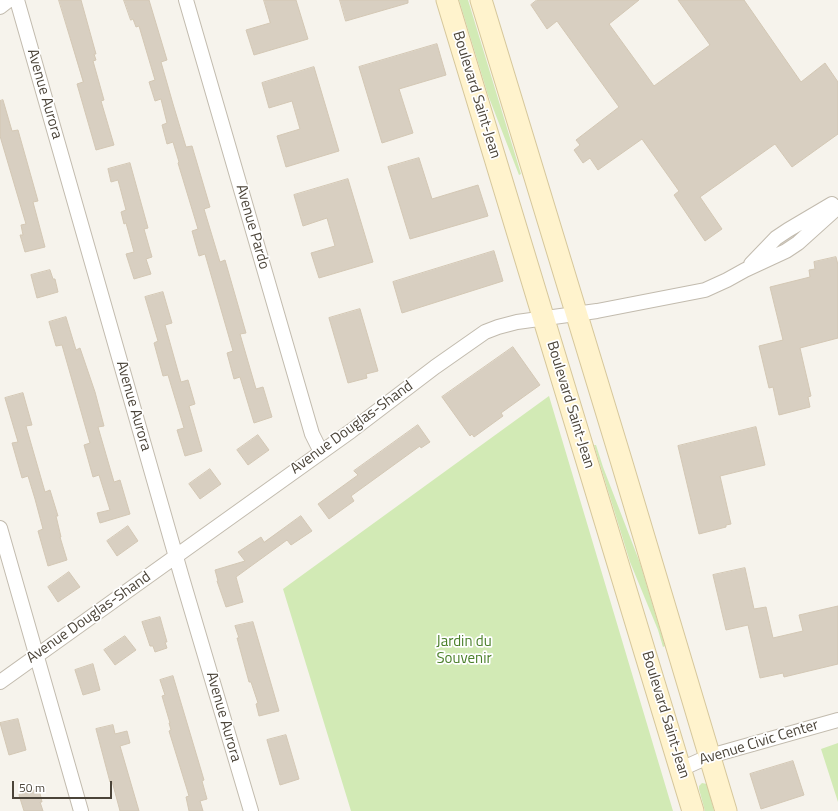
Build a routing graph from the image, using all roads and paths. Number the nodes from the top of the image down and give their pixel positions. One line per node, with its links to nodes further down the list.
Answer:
1 (9, 0): 6 (street)
2 (17, 0): 14 (street, Avenue Aurora)
3 (186, 0): 12 (street, Avenue Pardo)
4 (447, 0): 11 (main road, Boulevard Saint-Jean)
5 (481, 0): 10 (main road, Boulevard Saint-Jean)
6 (0, 7)
7 (838, 200): 9 (street, Avenue Douglas-Shand)
8 (838, 207): 9 (street, Avenue Douglas-Shand)
9 (745, 270): 10 (street, Avenue Douglas-Shand)
10 (576, 314): 11 (street, Avenue Douglas-Shand); 18 (main road, Boulevard Saint-Jean)
11 (544, 318): 12 (street, Avenue Douglas-Shand); 19 (main road, Boulevard Saint-Jean)
12 (321, 452): 14 (street, Avenue Douglas-Shand)
13 (0, 528): 15 (street)
14 (176, 556): 15 (street, Avenue Douglas-Shand); 21 (street, Avenue Aurora)
15 (37, 655): 16 (street, Avenue Douglas-Shand); 20 (street)
16 (0, 682)
17 (838, 720): 18 (street, Avenue Civic Center)
18 (710, 756): 19 (street, Avenue Civic Center); 23 (main road, Boulevard Saint-Jean)
19 (680, 769): 22 (main road, Boulevard Saint-Jean)
20 (82, 811)
21 (251, 811)
22 (693, 811)
23 (726, 811)

